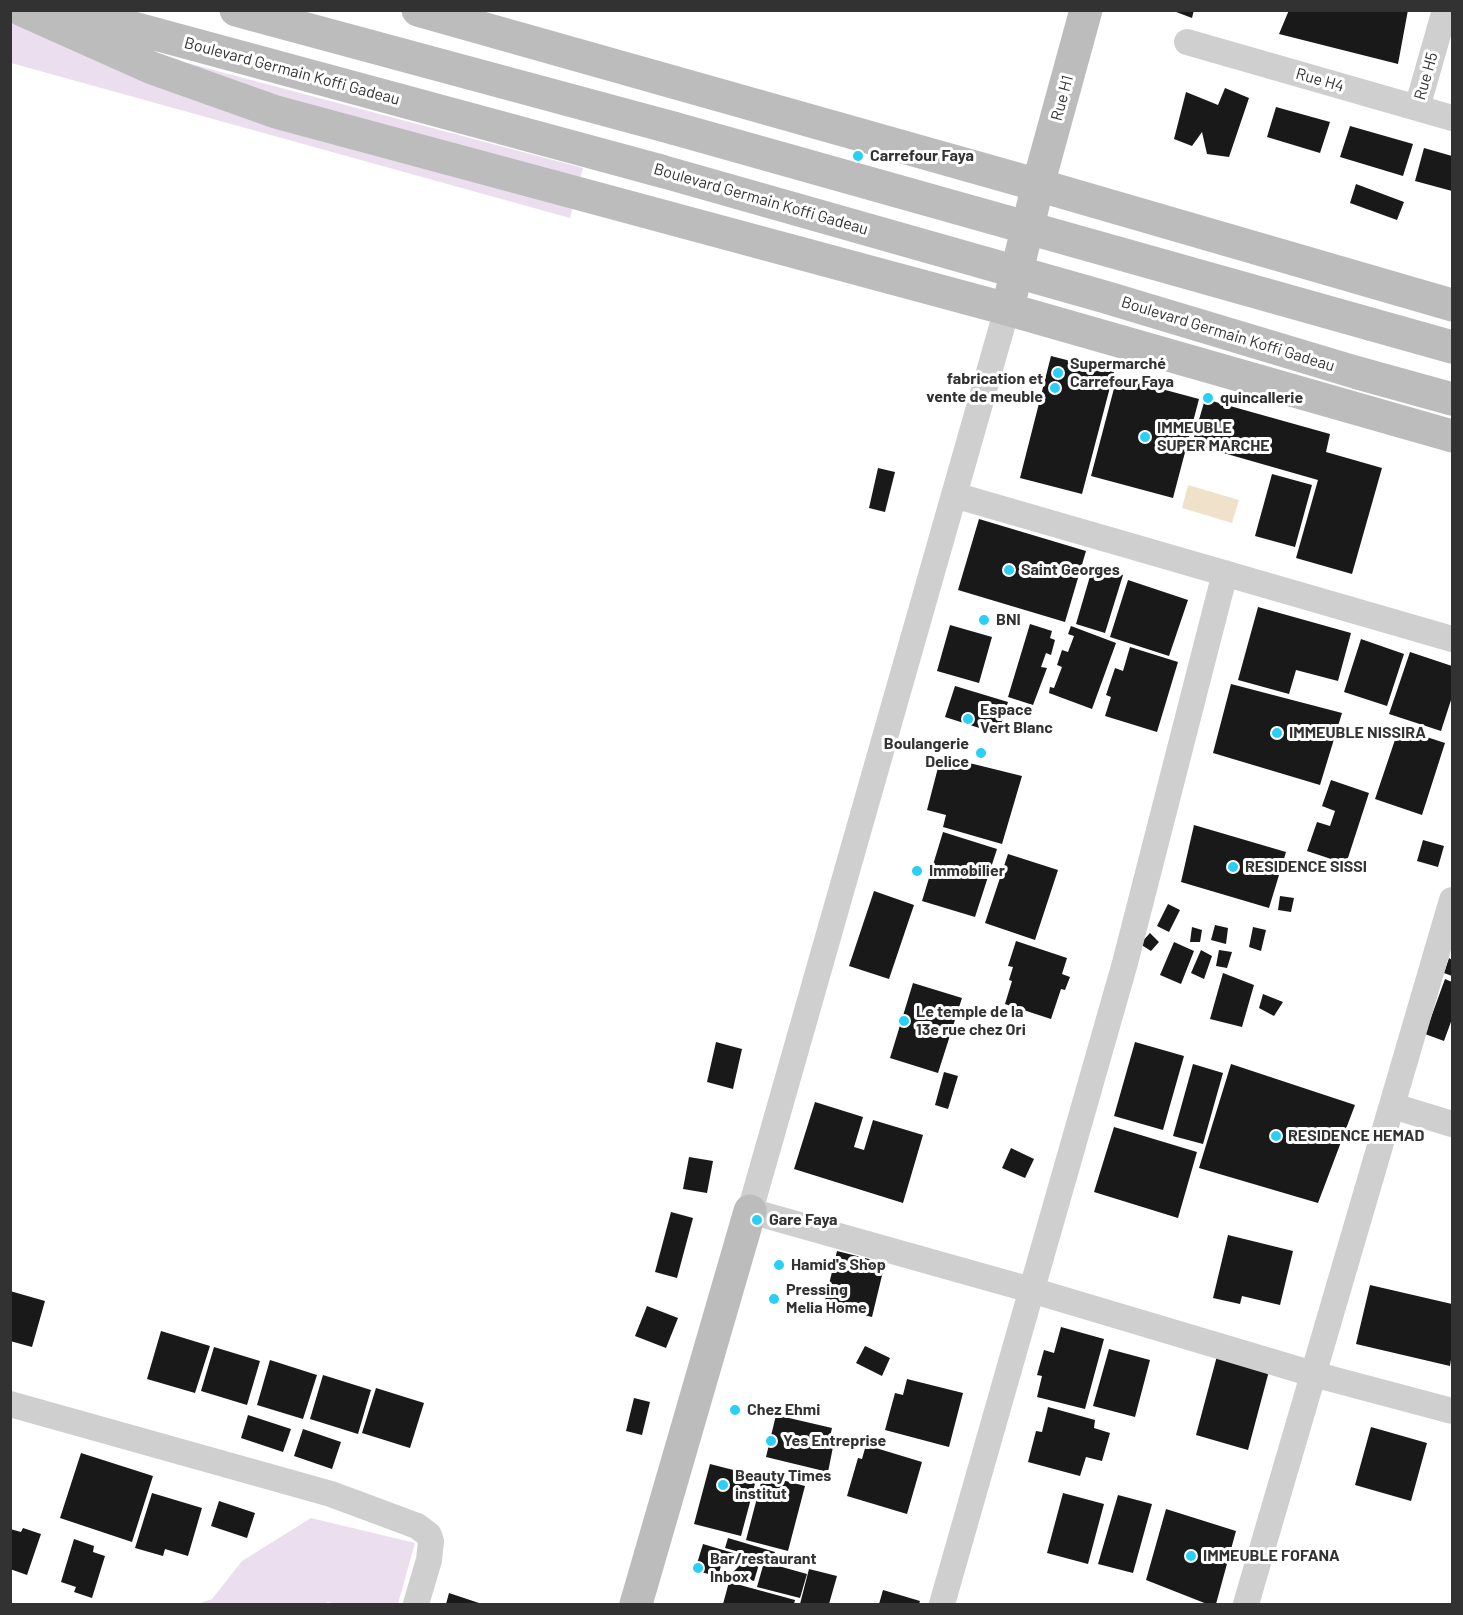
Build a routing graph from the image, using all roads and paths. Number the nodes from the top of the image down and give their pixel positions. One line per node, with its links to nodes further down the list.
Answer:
1 (22, 10): 12 (main road)
2 (67, 10): 14 (main road, Boulevard Germain Koffi Gadeau, bridge)
3 (236, 10): 13 (main road, bridge)
4 (418, 10): 10 (main road)
5 (1086, 10): 10 (main road, Rue H1)
6 (1445, 10): 8 (street, Rue H5)
7 (1187, 42): 8 (street, Rue H4)
8 (1417, 108): 9 (street, Rue H4)
9 (1452, 118)
10 (1038, 184): 11 (main road); 12 (main road, Rue H1)
11 (1452, 305)
12 (1007, 309): 15 (main road); 16 (street)
13 (1452, 347)
14 (1452, 399)
15 (1452, 436)
16 (954, 495): 17 (street); 23 (street)
17 (1225, 573): 18 (street); 24 (street)
18 (1452, 639)
19 (1452, 900): 20 (street)
20 (1448, 933): 21 (street)
21 (1393, 1106): 22 (street); 25 (street)
22 (1452, 1124)
23 (750, 1211): 24 (street); 29 (main road)
24 (1030, 1290): 25 (street); 30 (street)
25 (1313, 1374): 27 (street); 31 (street)
26 (10, 1404): 28 (street)
27 (1452, 1411)
28 (416, 1605)
29 (636, 1605)
30 (942, 1605)
31 (1246, 1605)

